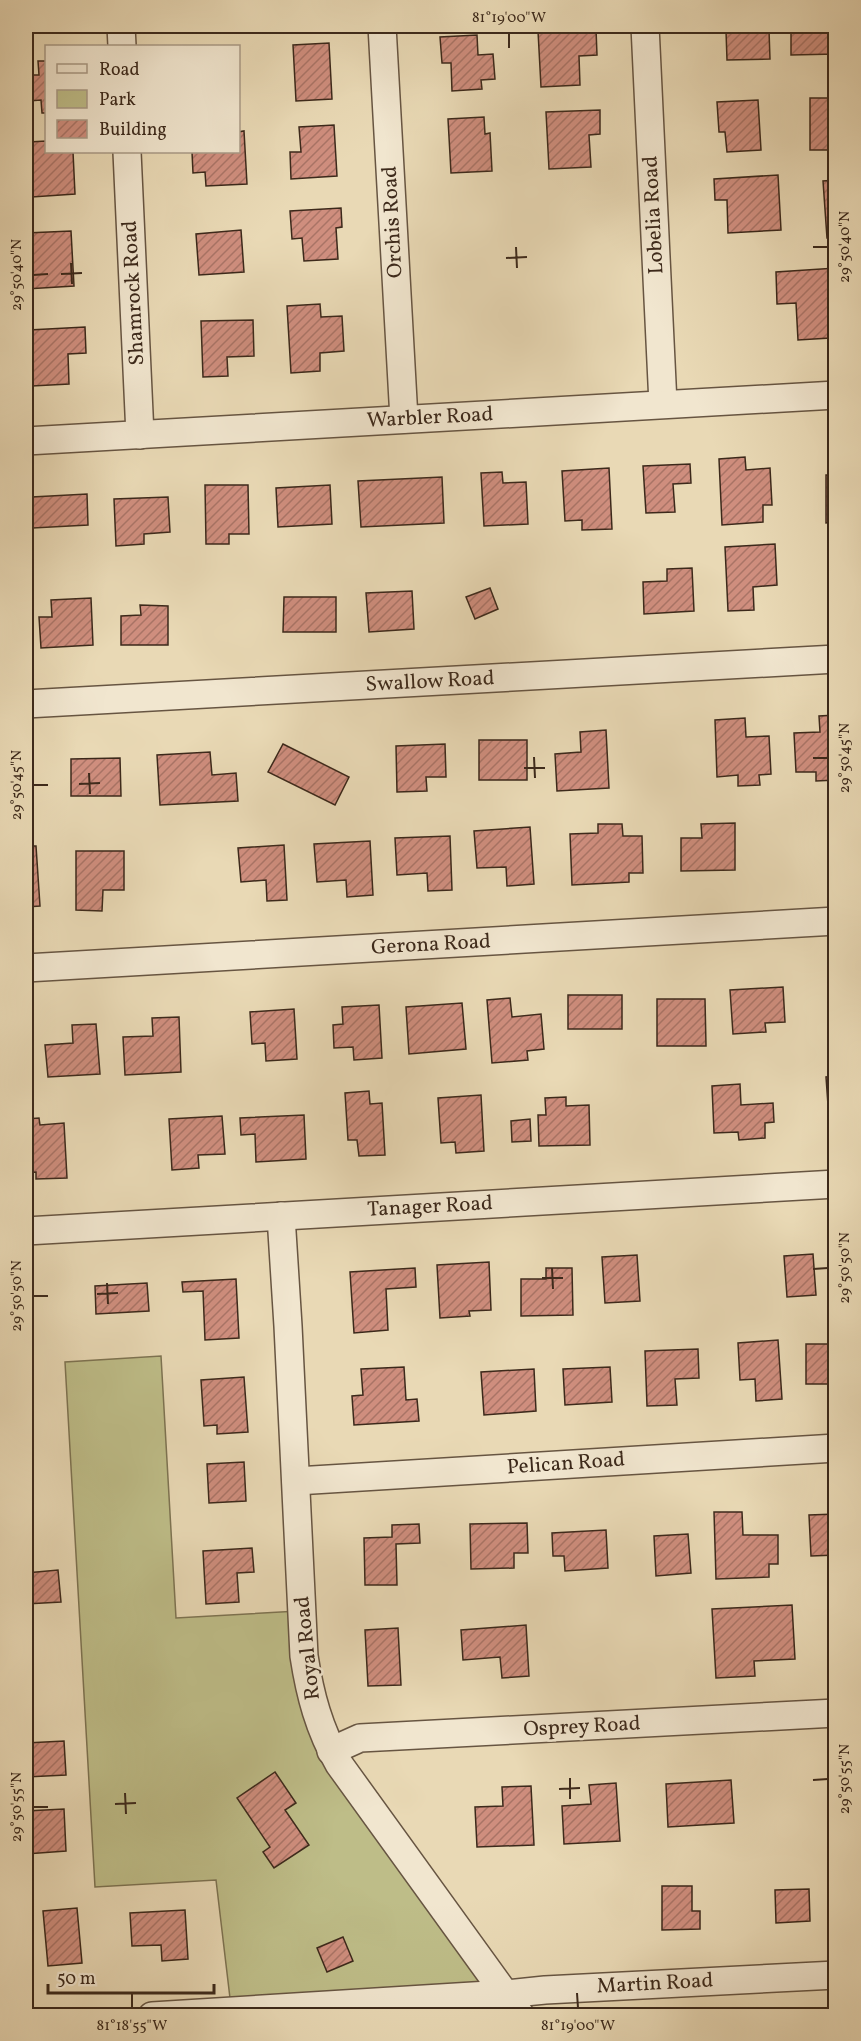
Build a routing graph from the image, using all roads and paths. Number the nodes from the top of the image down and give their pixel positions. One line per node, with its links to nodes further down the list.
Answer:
1 (120, 26): 4 (street)
2 (382, 26): 8 (street, Orchis Road)
3 (645, 26): 7 (street, Lobelia Road)
4 (122, 45)
5 (127, 153): 9 (street, Shamrock Road)
6 (836, 394): 7 (street, Warbler Road)
7 (663, 404): 8 (street, Warbler Road)
8 (404, 419): 9 (street, Warbler Road)
9 (140, 435): 10 (street, Warbler Road)
10 (26, 441)
11 (836, 659): 12 (street, Swallow Road)
12 (26, 705)
13 (836, 921): 14 (street, Gerona Road)
14 (26, 968)
15 (836, 1184): 16 (street, Tanager Road)
16 (281, 1216): 17 (street, Tanager Road); 19 (street, Royal Road)
17 (26, 1231)
18 (836, 1448): 19 (street, Pelican Road)
19 (296, 1481): 21 (street, Royal Road)
20 (836, 1713): 21 (street, Osprey Road)
21 (332, 1751): 23 (street, Royal Road)
22 (836, 1975): 23 (street, Martin Road)
23 (505, 1994): 24 (street, Martin Road); 26 (street, Royal Road)
24 (231, 2013): 25 (street, Martin Road)
25 (152, 2016)
26 (521, 2016)

